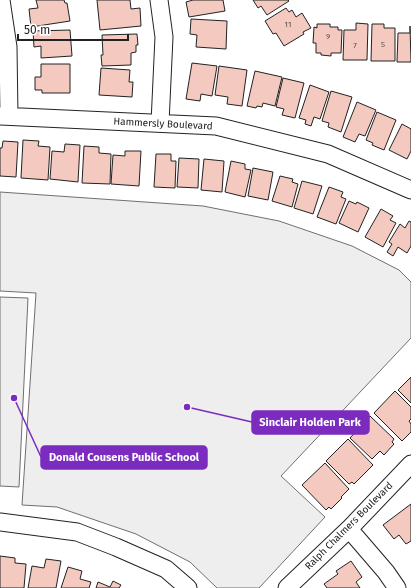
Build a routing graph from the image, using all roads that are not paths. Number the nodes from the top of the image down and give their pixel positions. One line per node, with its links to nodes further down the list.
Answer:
1 (1, 0): 3 (street)
2 (159, 0): 4 (street)
3 (5, 116): 4 (street, Hammersly Boulevard)
4 (160, 124): 5 (street, Hammersly Boulevard)
5 (411, 190)
6 (411, 464): 8 (street, Ralph Chalmers Boulevard)
7 (0, 522): 9 (street)
8 (349, 529): 10 (street, Ralph Chalmers Boulevard); 11 (street)
9 (188, 588)
10 (287, 588)
11 (397, 588)

